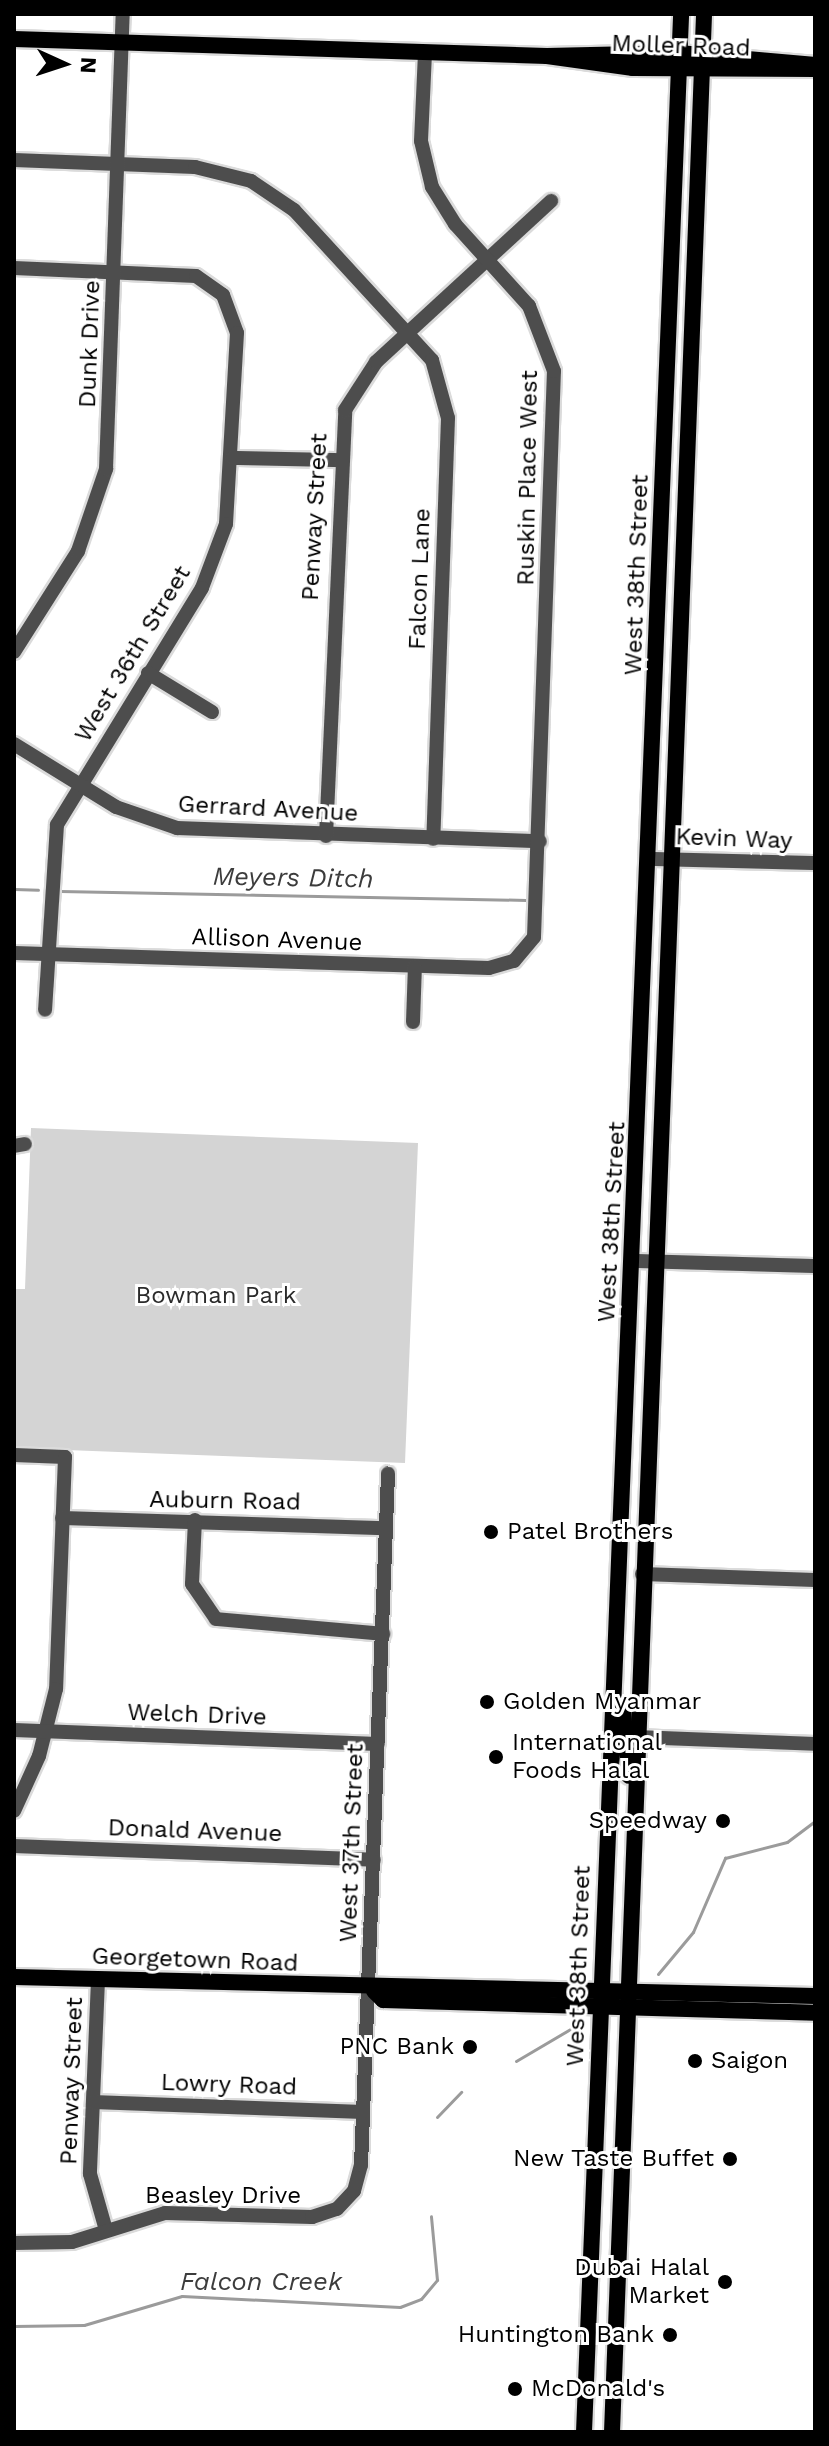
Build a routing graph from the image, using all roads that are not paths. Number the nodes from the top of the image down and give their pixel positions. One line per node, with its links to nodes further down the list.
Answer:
1 (123, 14): 5 (street, Dunk Drive)
2 (681, 14): 7 (main road, West 38th Street)
3 (704, 14): 9 (main road, West 38th Street)
4 (14, 39): 5 (main road, Moller Road)
5 (122, 43): 6 (main road, Moller Road); 13 (street, Dunk Drive)
6 (425, 52): 8 (main road, Moller Road); 15 (street, Ruskin Place West)
7 (679, 53): 8 (main road, Moller Road); 9 (main road, Moller Road); 11 (main road, West 38th Street)
8 (547, 56): 11 (main road, Moller Road)
9 (702, 62): 10 (main road, Moller Road); 11 (main road, Moller Road); 20 (main road, West 38th Street)
10 (815, 67)
11 (679, 70): 18 (main road, West 38th Street)
12 (14, 160): 13 (street, Falcon Lane)
13 (118, 164): 17 (street, Dunk Drive); 19 (street, Falcon Lane)
14 (551, 201): 15 (street, Penway Street)
15 (488, 259): 19 (street, Penway Street); 34 (street, Ruskin Place West)
16 (14, 268): 17 (street)
17 (114, 271): 23 (street, West 36th Street); 27 (street, Dunk Drive)
18 (670, 311): 20 (main road); 21 (main road, West 38th Street)
19 (408, 333): 24 (street, Penway Street); 33 (street, Falcon Lane)
20 (691, 377): 22 (main road, West 38th Street)
21 (667, 404): 22 (main road); 25 (main road, West 38th Street)
22 (689, 453): 26 (main road, West 38th Street)
23 (233, 458): 24 (street); 28 (street, West 36th Street)
24 (338, 460): 32 (street, Penway Street)
25 (662, 563): 26 (main road); 36 (main road, West 38th Street)
26 (683, 606): 35 (main road, West 38th Street)
27 (14, 652)
28 (148, 673): 29 (street); 31 (street, West 36th Street)
29 (212, 712)
30 (14, 744): 31 (street, Gerrard Avenue)
31 (80, 785): 32 (street, Gerrard Avenue); 40 (street, West 36th Street)
32 (326, 836): 33 (street, Gerrard Avenue)
33 (433, 839): 34 (street, Gerrard Avenue)
34 (540, 841): 38 (street, Ruskin Place West)
35 (675, 858): 36 (street, Kevin Way); 37 (street, Kevin Way); 45 (main road, West 38th Street)
36 (651, 859): 44 (main road, West 38th Street)
37 (815, 863)
38 (530, 945): 41 (street, Allison Avenue)
39 (14, 953): 40 (street, Allison Avenue)
40 (47, 954): 41 (street, Allison Avenue); 42 (street, West 36th Street)
41 (415, 966): 43 (street)
42 (45, 1010)
43 (413, 1022)
44 (635, 1261): 45 (street); 48 (main road, West 38th Street)
45 (658, 1261): 46 (street); 53 (main road, West 38th Street)
46 (815, 1266)
47 (14, 1455): 50 (street)
48 (623, 1459): 53 (main road); 56 (main road, West 38th Street)
49 (388, 1474): 52 (street, West 37th Street)
50 (62, 1518): 51 (street, Auburn Road); 58 (street)
51 (195, 1520): 52 (street, Auburn Road); 55 (street)
52 (386, 1528): 55 (street, West 37th Street)
53 (642, 1574): 54 (street); 59 (main road, West 38th Street)
54 (815, 1580)
55 (383, 1634): 60 (street, West 37th Street)
56 (613, 1703): 62 (main road); 69 (main road, West 38th Street)
57 (14, 1730): 58 (street, Welch Drive)
58 (47, 1732): 60 (street, Welch Drive); 63 (street)
59 (636, 1737): 61 (street); 62 (main road, West 38th Street)
60 (378, 1744): 65 (street, West 37th Street)
61 (815, 1744)
62 (634, 1788): 71 (main road, West 38th Street)
63 (14, 1811)
64 (14, 1846): 65 (street, Donald Avenue)
65 (374, 1860): 68 (street, West 37th Street)
66 (14, 1977): 67 (main road, Georgetown Road)
67 (98, 1980): 68 (main road, Georgetown Road); 74 (street, Penway Street)
68 (371, 1990): 69 (main road, Georgetown Road); 72 (main road, Georgetown Road); 75 (street, West 37th Street)
69 (603, 1990): 71 (main road, Georgetown Road); 72 (main road, West 38th Street)
70 (815, 1996): 71 (main road, Georgetown Road)
71 (626, 2000): 72 (main road, Georgetown Road); 73 (main road, Georgetown Road); 80 (main road, West 38th Street)
72 (602, 2008): 77 (main road, West 38th Street)
73 (815, 2013)
74 (93, 2102): 75 (street, Lowry Road); 78 (street, Penway Street)
75 (363, 2112): 76 (street, West 37th Street)
76 (340, 2207): 78 (street, Beasley Drive)
77 (595, 2208): 80 (main road); 81 (main road, West 38th Street)
78 (106, 2230): 79 (street, Beasley Drive)
79 (14, 2243)
80 (615, 2283): 82 (main road, West 38th Street)
81 (591, 2287): 82 (main road); 83 (main road, West 38th Street)
82 (613, 2389): 84 (main road, West 38th Street)
83 (584, 2432)
84 (612, 2432)

